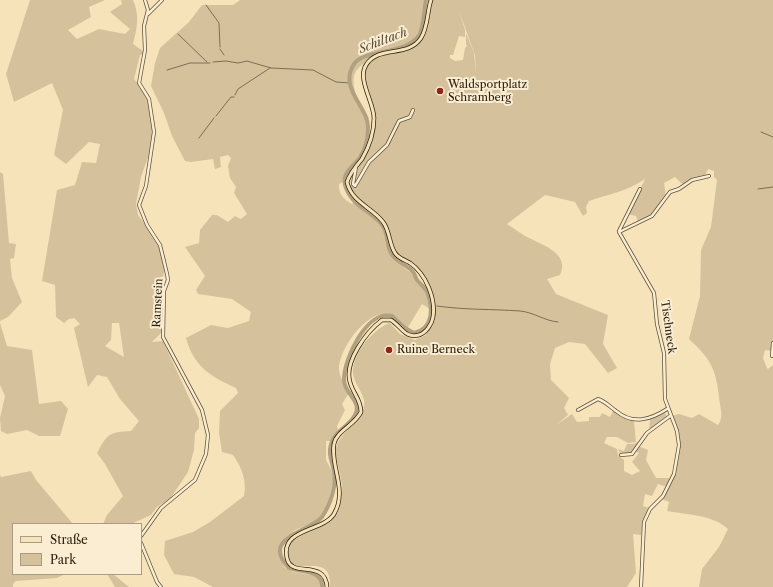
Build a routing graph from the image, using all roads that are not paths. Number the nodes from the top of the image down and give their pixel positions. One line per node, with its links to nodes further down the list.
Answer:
1 (145, 0): 4 (street)
2 (162, 0): 5 (street)
3 (431, 0): 8 (main road)
4 (148, 6): 5 (street); 6 (street, Ramstein)
5 (154, 9): 6 (street)
6 (147, 14): 18 (street, Ramstein)
7 (413, 110): 8 (street)
8 (356, 166): 21 (main road)
9 (708, 176): 11 (street)
10 (640, 189): 11 (street)
11 (619, 232): 14 (street, Tischneck)
12 (773, 343): 13 (street)
13 (772, 356)
14 (667, 409): 15 (street); 16 (street, Tischneck)
15 (578, 410)
16 (670, 416): 17 (street); 22 (street, Tischneck)
17 (620, 455)
18 (142, 535)
19 (142, 545): 20 (street)
20 (161, 587)
21 (327, 587)
22 (641, 587)

